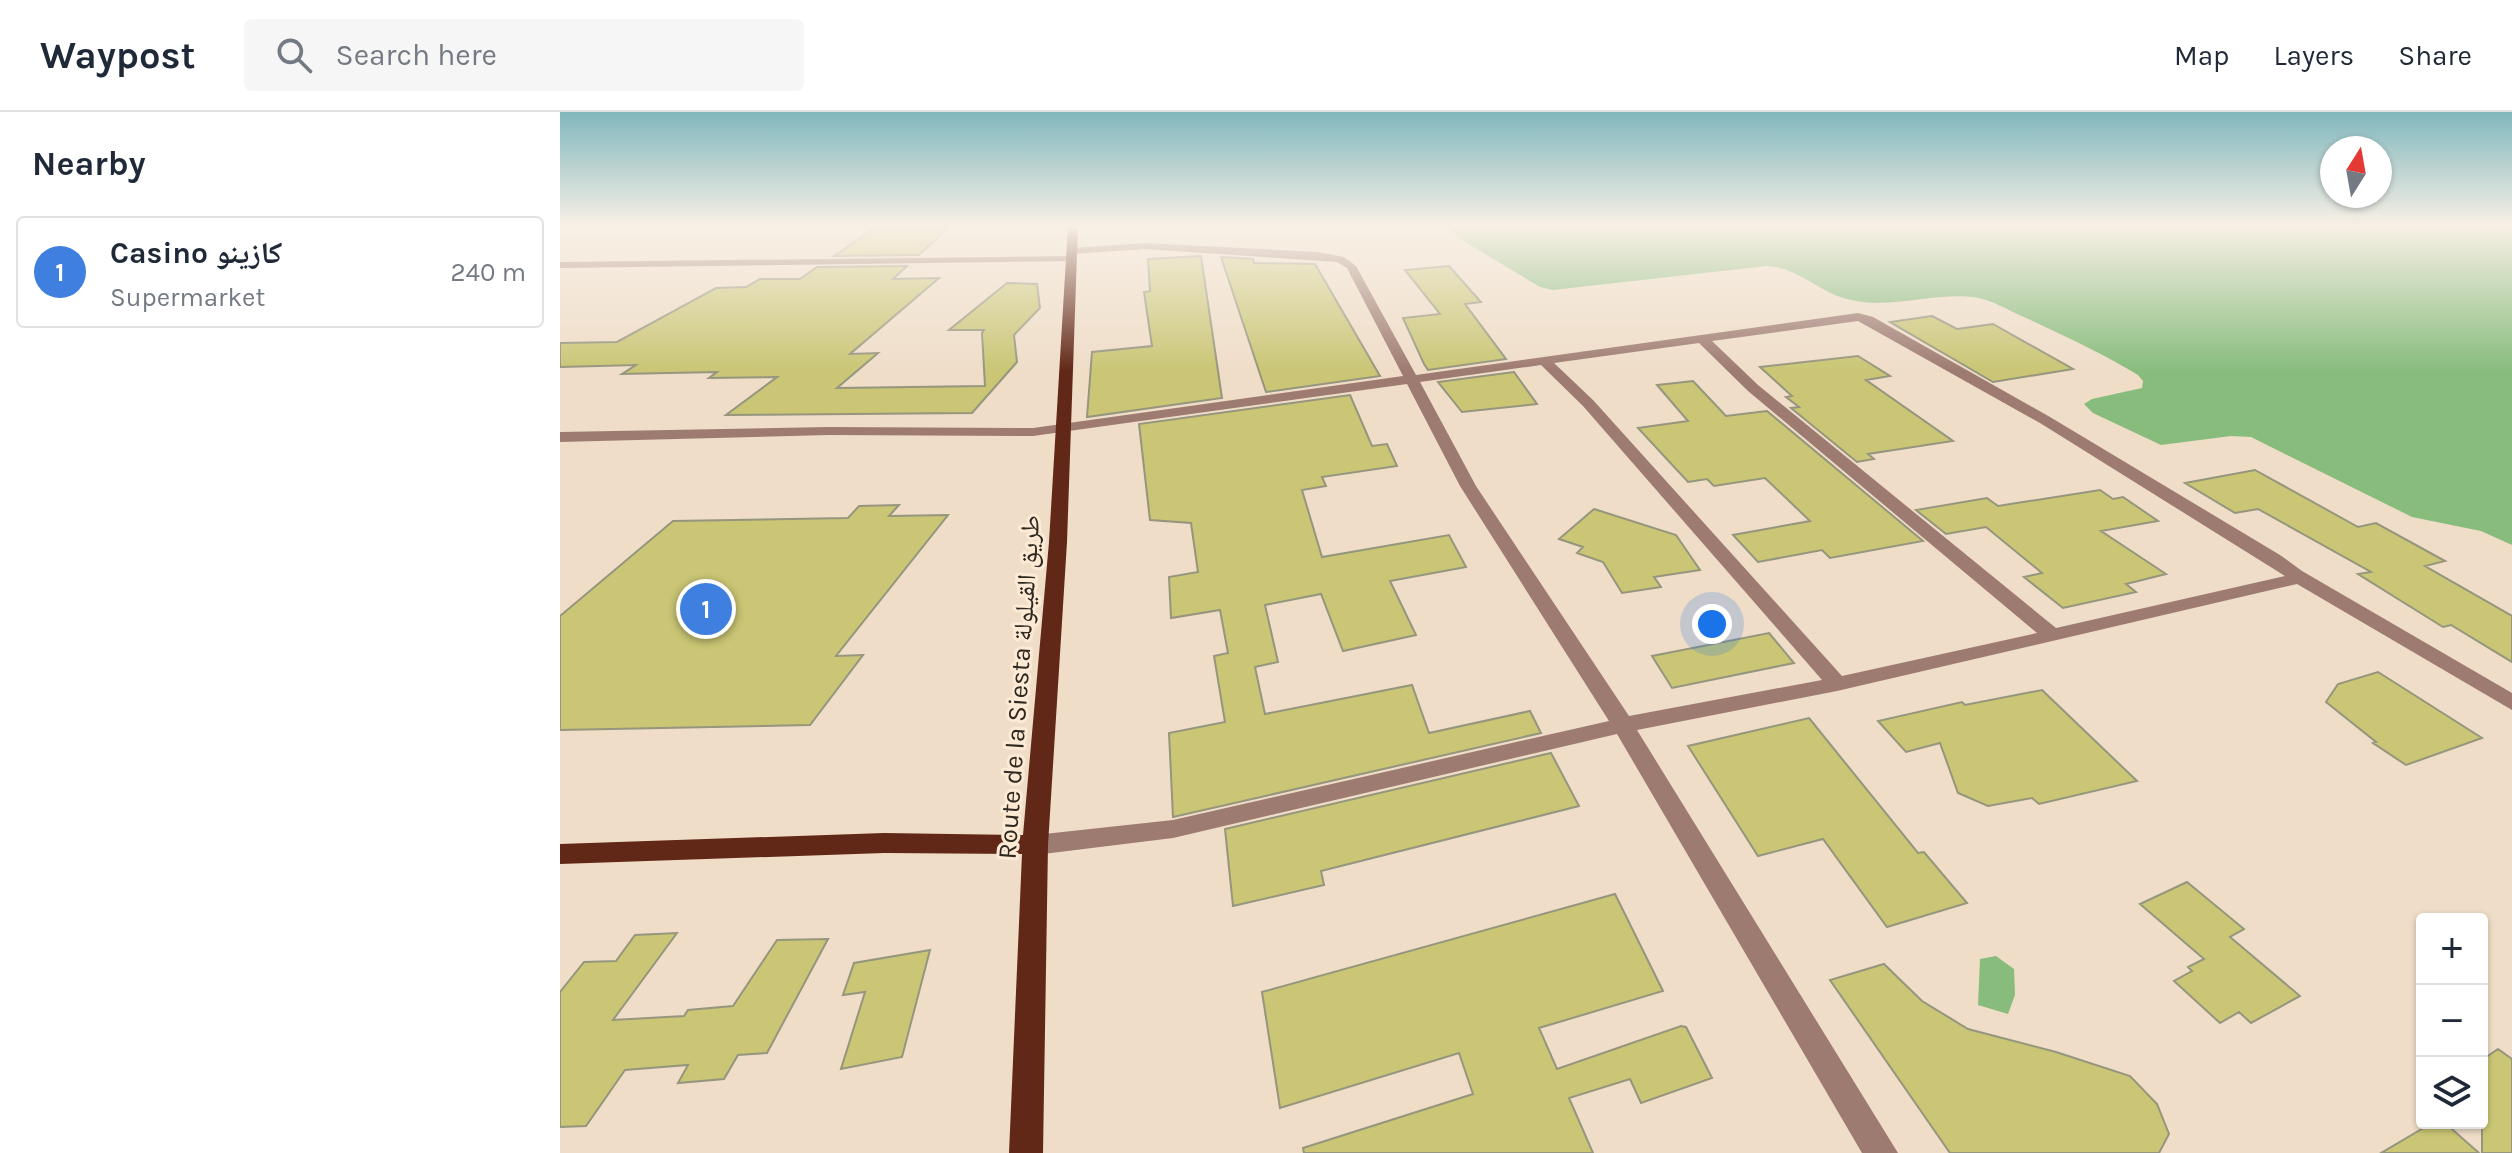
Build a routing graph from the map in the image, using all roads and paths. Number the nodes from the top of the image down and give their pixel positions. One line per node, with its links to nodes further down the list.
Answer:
1 (1071, 274): 6 (main road, Route de la Siesta طريق القيلولة)
2 (1355, 274): 5 (street)
3 (1701, 338): 4 (street); 8 (street); 9 (street)
4 (1544, 361): 5 (street); 10 (street)
5 (1411, 381): 6 (street); 12 (street)
6 (1062, 429): 7 (street); 13 (main road, Route de la Siesta طريق القيلولة)
7 (560, 437)
8 (2295, 575): 9 (street); 11 (street)
9 (2053, 636): 10 (street)
10 (1837, 684): 12 (street)
11 (2512, 703)
12 (1623, 725): 13 (street); 16 (street)
13 (1035, 845): 14 (main road); 15 (main road, Route de la Siesta طريق القيلولة)
14 (560, 854)
15 (1026, 1153)
16 (1881, 1153)

